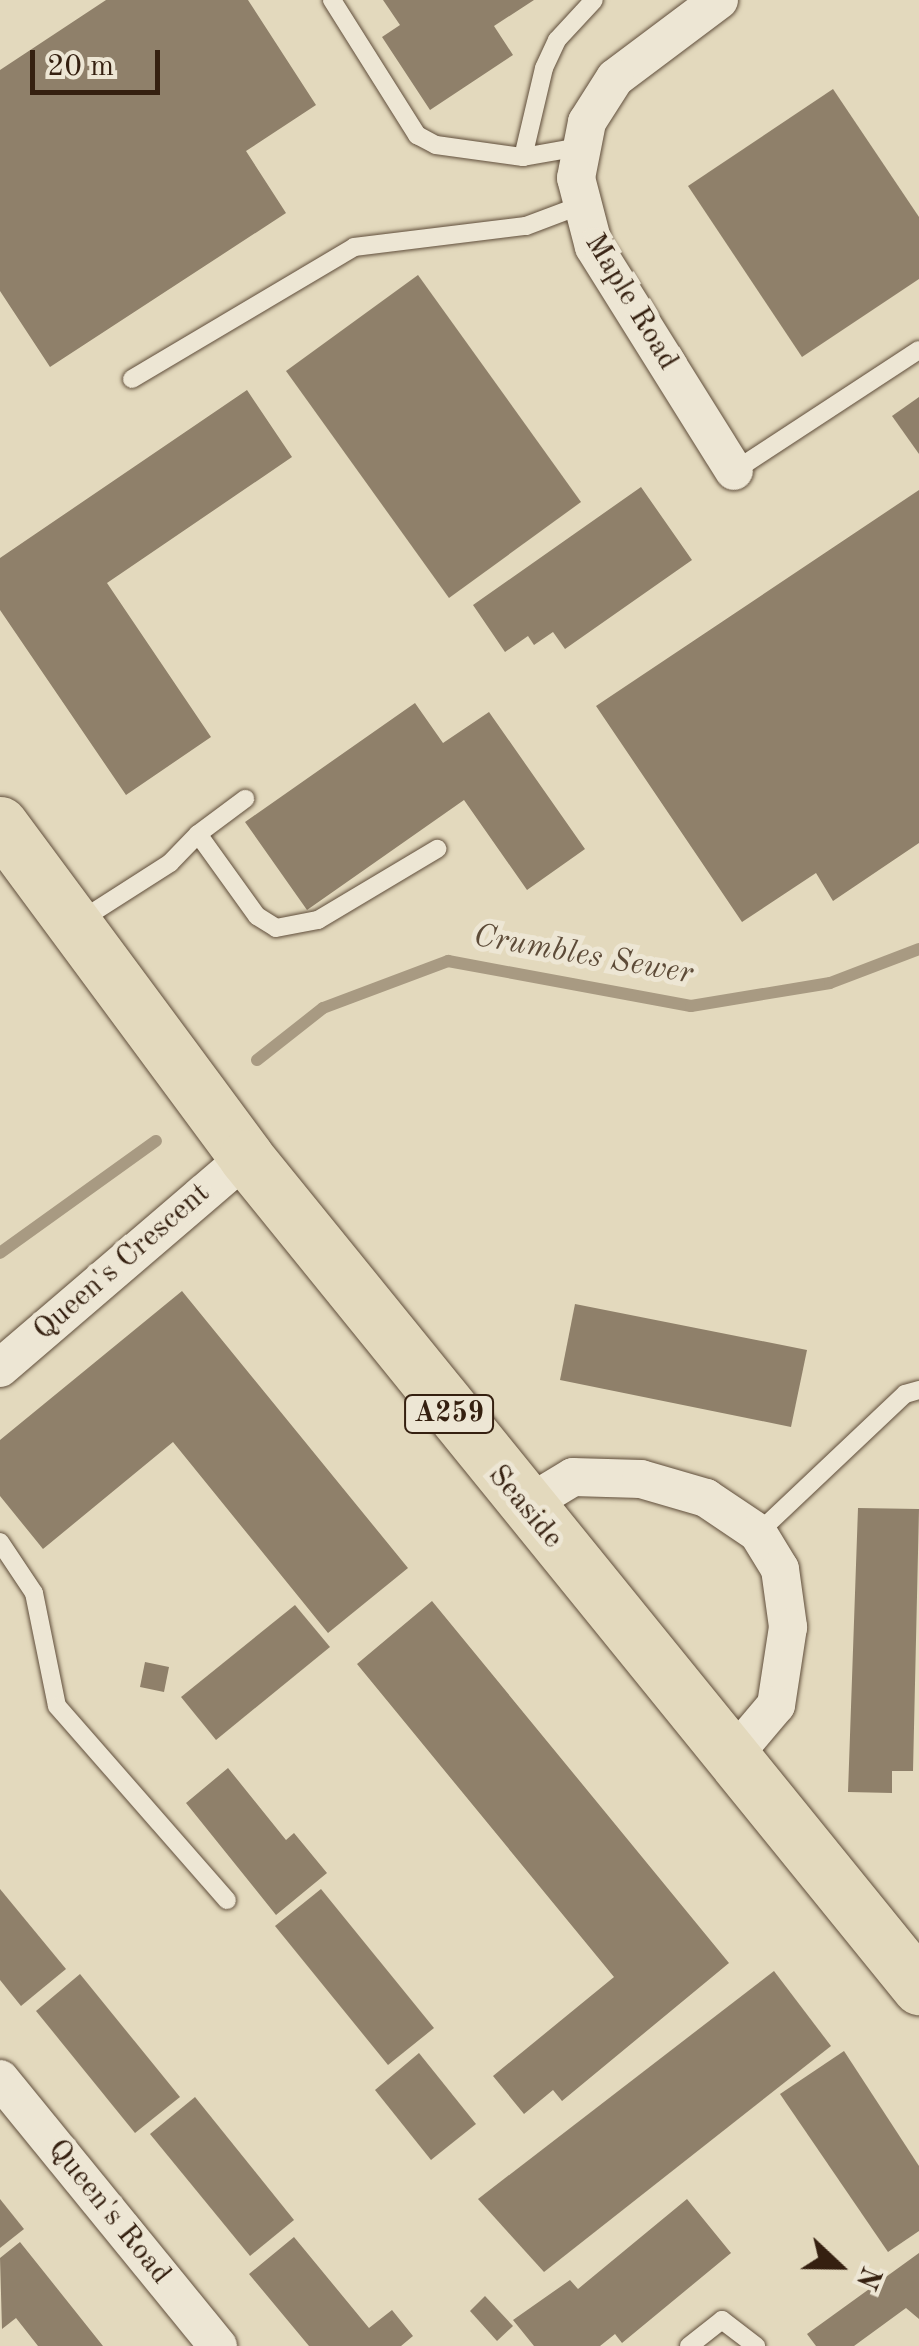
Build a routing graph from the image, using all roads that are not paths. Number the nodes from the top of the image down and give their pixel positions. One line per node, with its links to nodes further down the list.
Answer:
1 (332, 0): 5 (lane)
2 (594, 0): 5 (lane)
3 (719, 0): 4 (street, Maple Road)
4 (580, 147): 5 (lane); 6 (street, Maple Road)
5 (523, 157)
6 (579, 206): 8 (lane); 9 (street, Maple Road)
7 (919, 350): 9 (lane)
8 (132, 379)
9 (734, 471)
10 (245, 800): 12 (lane)
11 (0, 824): 14 (main road, Seaside / A259)
12 (198, 834): 13 (lane); 14 (lane)
13 (437, 849)
14 (72, 926): 15 (main road, Seaside / A259)
15 (246, 1157): 16 (street, Queen's Crescent); 18 (main road, Seaside / A259)
16 (0, 1368)
17 (919, 1390): 19 (lane)
18 (525, 1506): 19 (street); 21 (main road, Seaside / A259)
19 (758, 1533): 21 (street)
20 (0, 1542): 22 (lane)
21 (732, 1757): 23 (main road, Seaside / A259)
22 (227, 1900)
23 (919, 1988)
24 (0, 2079): 25 (street, Queen's Road)
25 (218, 2346)
26 (689, 2346): 27 (lane)
27 (756, 2346)

